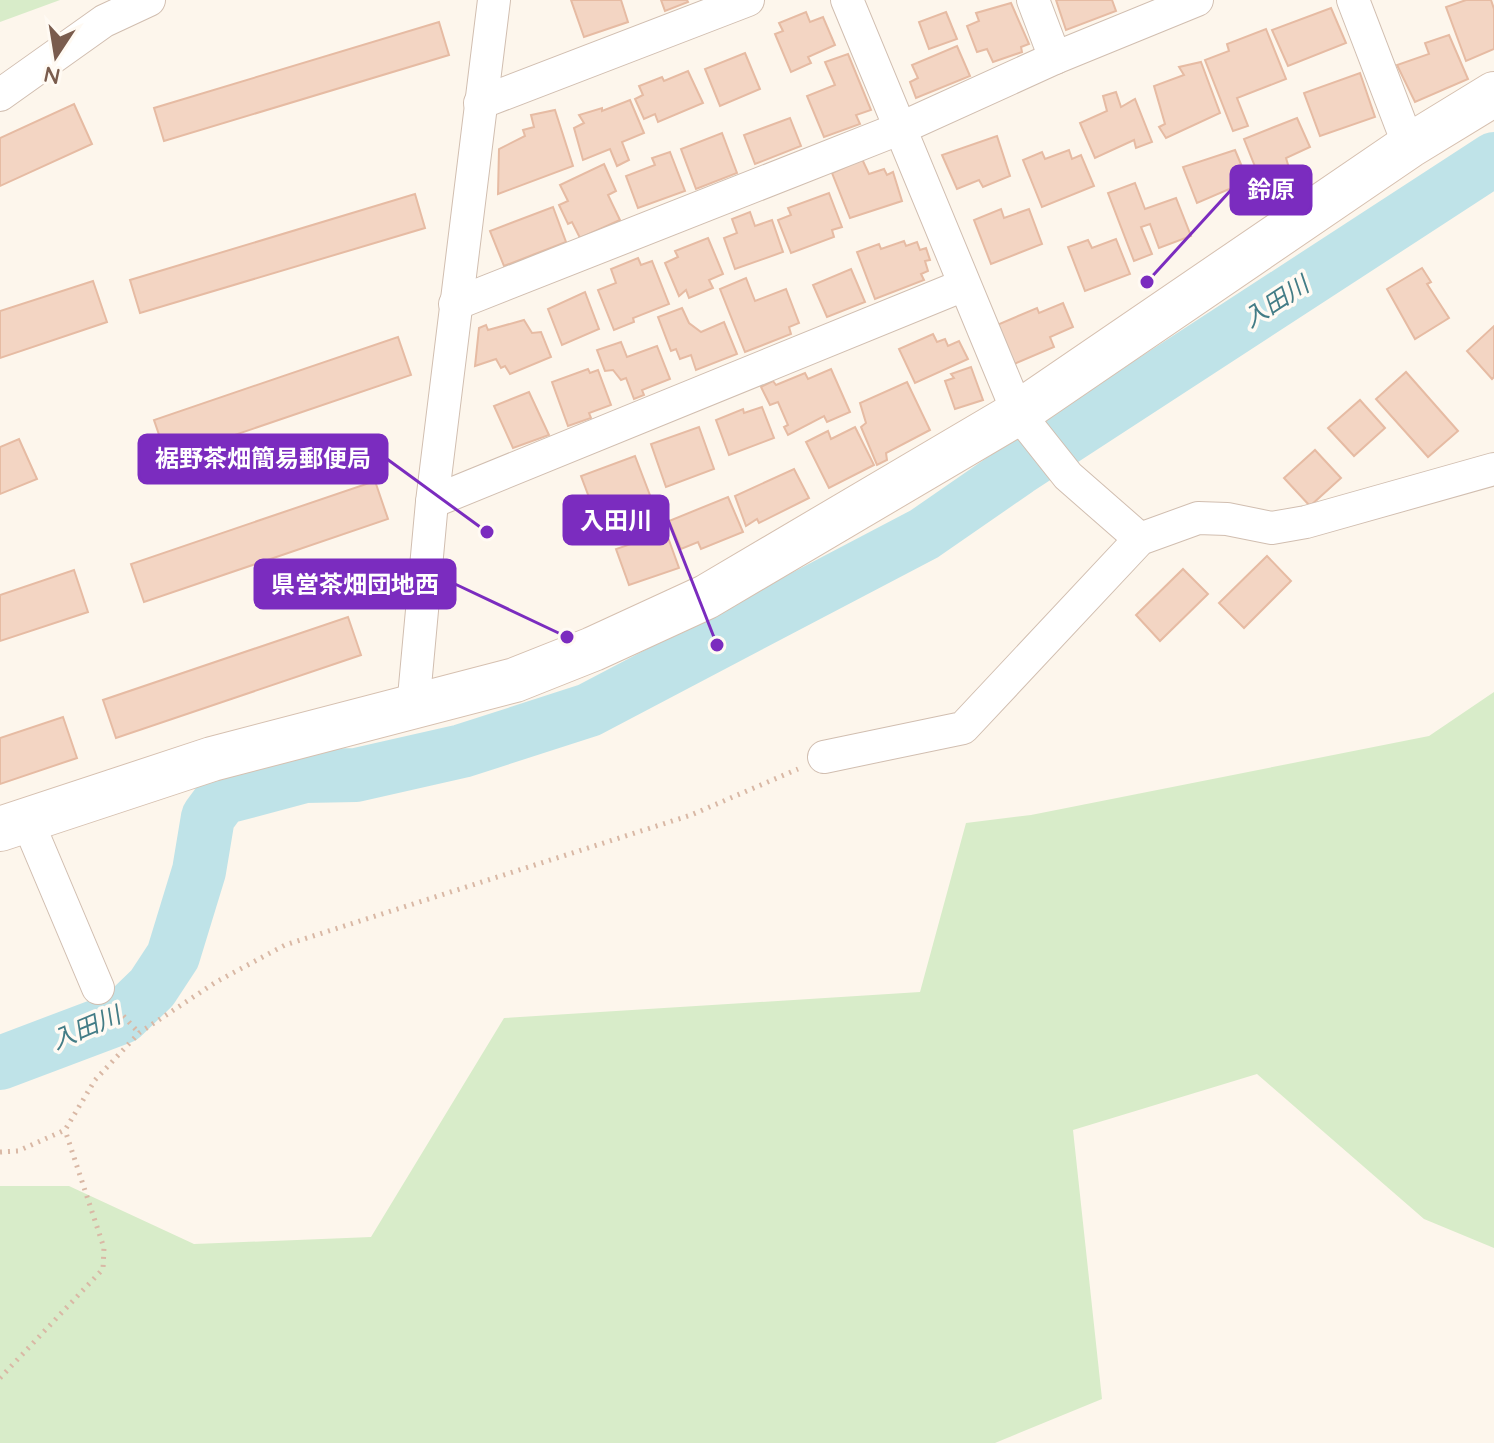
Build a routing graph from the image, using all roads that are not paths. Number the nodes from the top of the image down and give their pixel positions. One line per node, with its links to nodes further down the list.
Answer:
1 (149, 0): 10 (street)
2 (494, 0): 11 (street)
3 (748, 0): 11 (street)
4 (847, 0): 12 (street)
5 (1033, 0): 8 (street)
6 (1197, 0): 8 (street)
7 (1353, 0): 13 (street)
8 (1055, 58): 12 (street)
9 (1494, 94): 13 (street)
10 (0, 95)
11 (480, 103): 15 (street)
12 (901, 128): 14 (street); 15 (street)
13 (1409, 146): 16 (street)
14 (964, 285): 16 (street); 18 (street)
15 (455, 304): 18 (street)
16 (1029, 428): 19 (street); 20 (street)
17 (1494, 469): 19 (street)
18 (432, 502): 20 (street)
19 (1140, 539): 21 (street)
20 (413, 708): 22 (street)
21 (824, 757)
22 (14, 825): 23 (street)
23 (98, 988)

